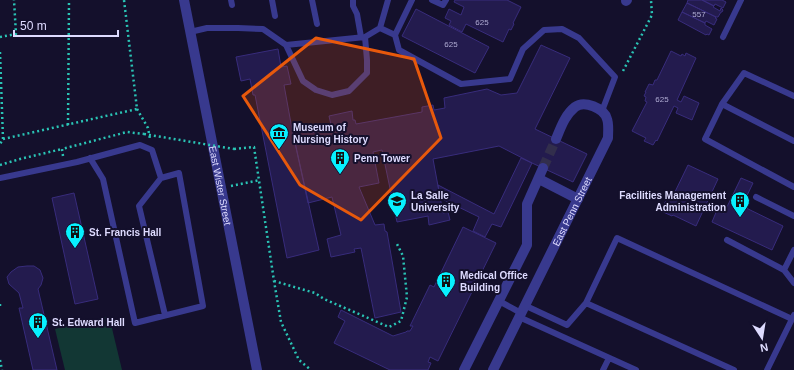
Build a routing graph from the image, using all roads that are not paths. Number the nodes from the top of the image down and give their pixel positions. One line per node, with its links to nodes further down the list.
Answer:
1 (184, 0): 13 (street, East Wister Street)
2 (272, 0): 10 (lane)
3 (312, 0): 11 (lane)
4 (353, 0): 15 (lane)
5 (388, 0): 12 (lane)
6 (412, 0): 14 (lane)
7 (432, 0): 8 (lane)
8 (446, 0)
9 (742, 0): 16 (lane)
10 (275, 16)
11 (317, 24)
12 (380, 28): 14 (lane); 15 (lane)
13 (190, 32): 17 (lane); 42 (street, East Wister Street)
14 (395, 36): 20 (lane)
15 (363, 37): 17 (lane); 17 (lane)
16 (723, 37)
17 (286, 45)
18 (794, 96): 19 (lane)
19 (722, 104): 22 (lane); 28 (lane)
20 (602, 111): 21 (street); 30 (street, East Penn Street)
21 (556, 139)
22 (794, 142)
23 (90, 158): 25 (lane); 26 (lane); 39 (lane)
24 (543, 168): 27 (street)
25 (0, 178)
26 (161, 178): 39 (lane); 39 (lane)
27 (539, 179): 30 (street); 36 (street)
28 (794, 187)
29 (756, 197): 31 (lane)
30 (578, 199): 38 (street, East Penn Street)
31 (794, 216)
32 (727, 240): 34 (lane)
33 (794, 250): 34 (lane)
34 (784, 270): 35 (lane)
35 (794, 282)
36 (499, 301): 38 (lane); 43 (street)
37 (586, 303): 38 (lane); 40 (lane); 47 (lane)
38 (522, 312): 41 (lane); 44 (street, East Penn Street)
39 (165, 315)
40 (793, 317): 48 (lane)
41 (610, 358): 45 (lane); 46 (lane)
42 (257, 370)
43 (464, 370)
44 (493, 370)
45 (603, 370)
46 (636, 370)
47 (734, 370)
48 (767, 370)

